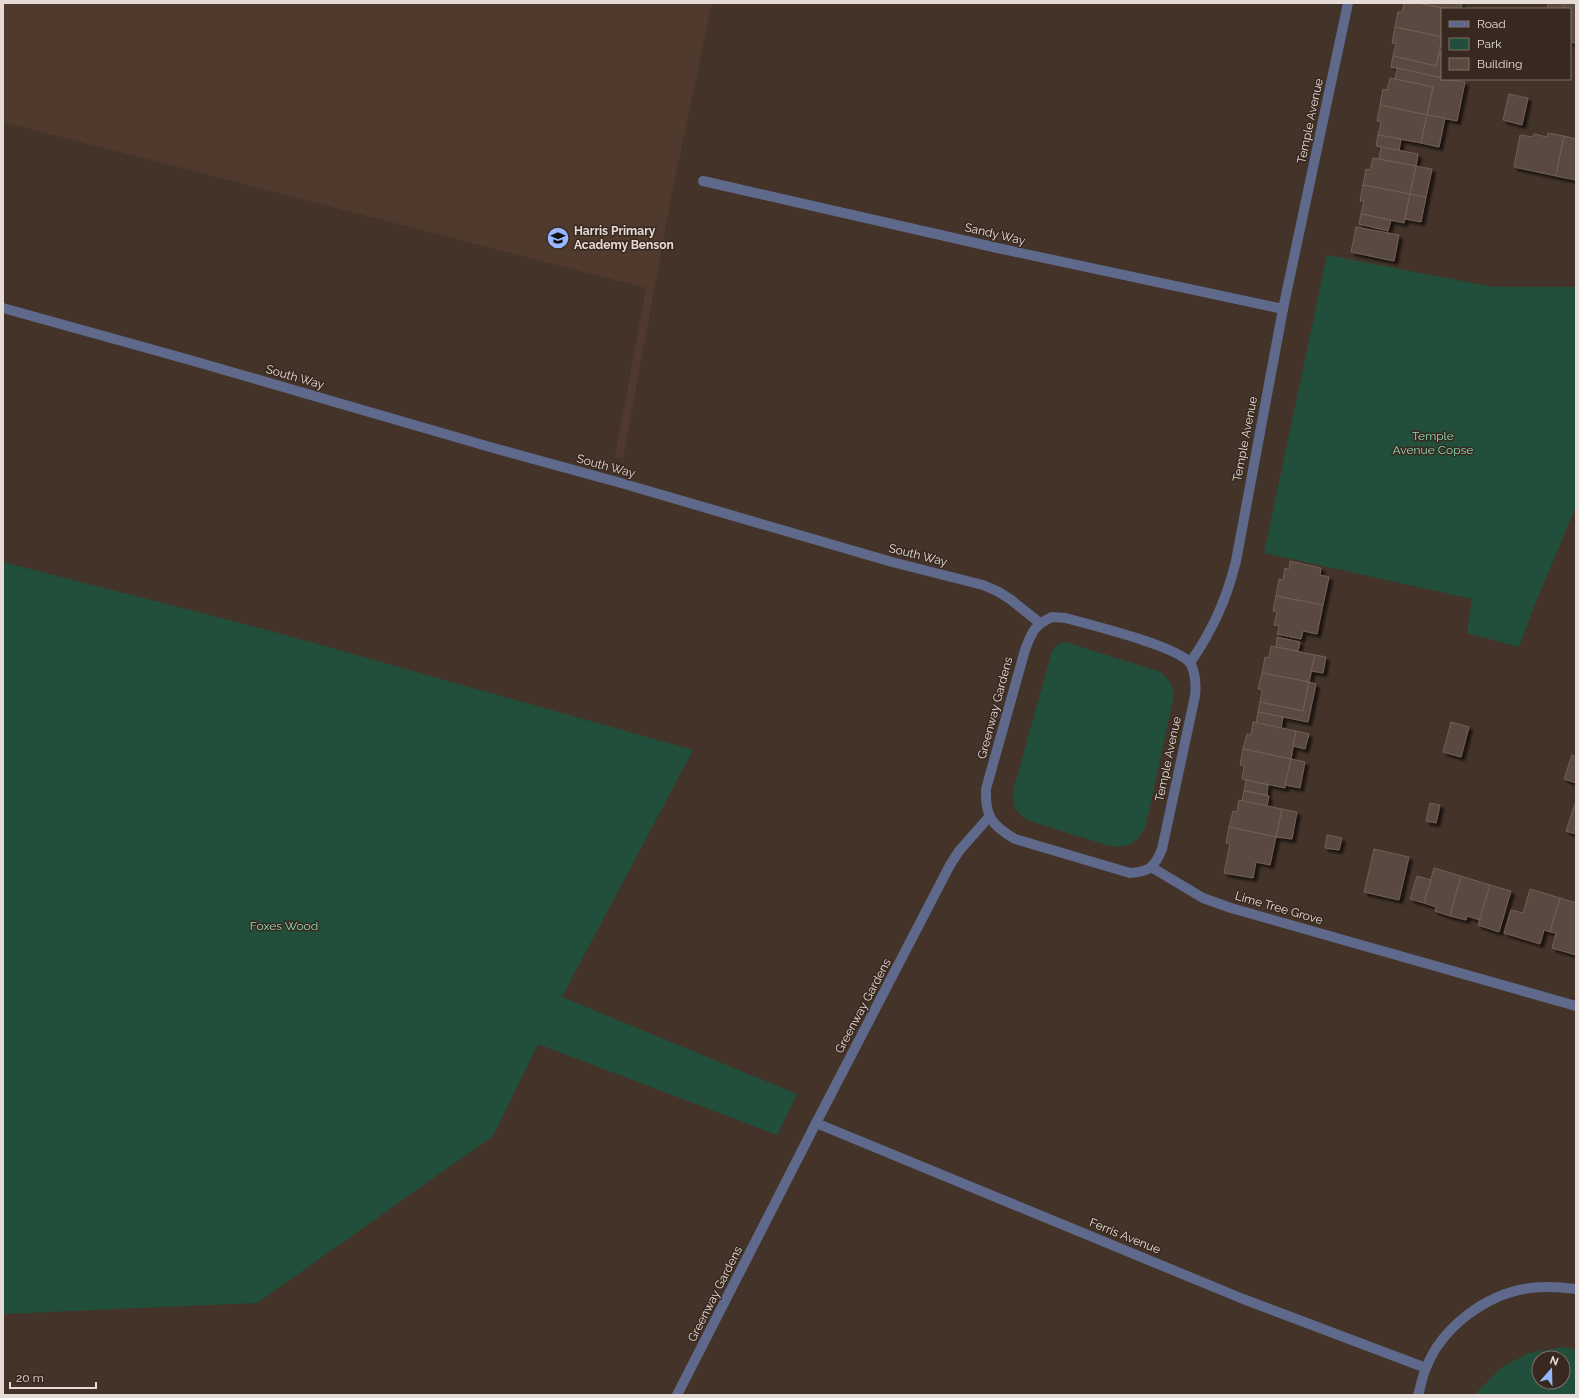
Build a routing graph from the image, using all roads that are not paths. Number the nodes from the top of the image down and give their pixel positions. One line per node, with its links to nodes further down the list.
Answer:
1 (1348, 3): 4 (street, Temple Avenue)
2 (703, 182): 4 (street, Sandy Way)
3 (3, 308): 5 (street, South Way)
4 (1283, 309): 6 (street, Temple Avenue)
5 (1040, 623): 6 (street); 7 (street, Greenway Gardens)
6 (1190, 663): 8 (street, Temple Avenue)
7 (989, 817): 8 (street); 10 (street, Greenway Gardens)
8 (1151, 867): 9 (street, Lime Tree Grove)
9 (1576, 1006)
10 (816, 1123): 12 (street, Ferris Avenue); 13 (street, Greenway Gardens)
11 (1576, 1289): 12 (street)
12 (1426, 1368): 14 (street)
13 (678, 1395)
14 (1418, 1395)

